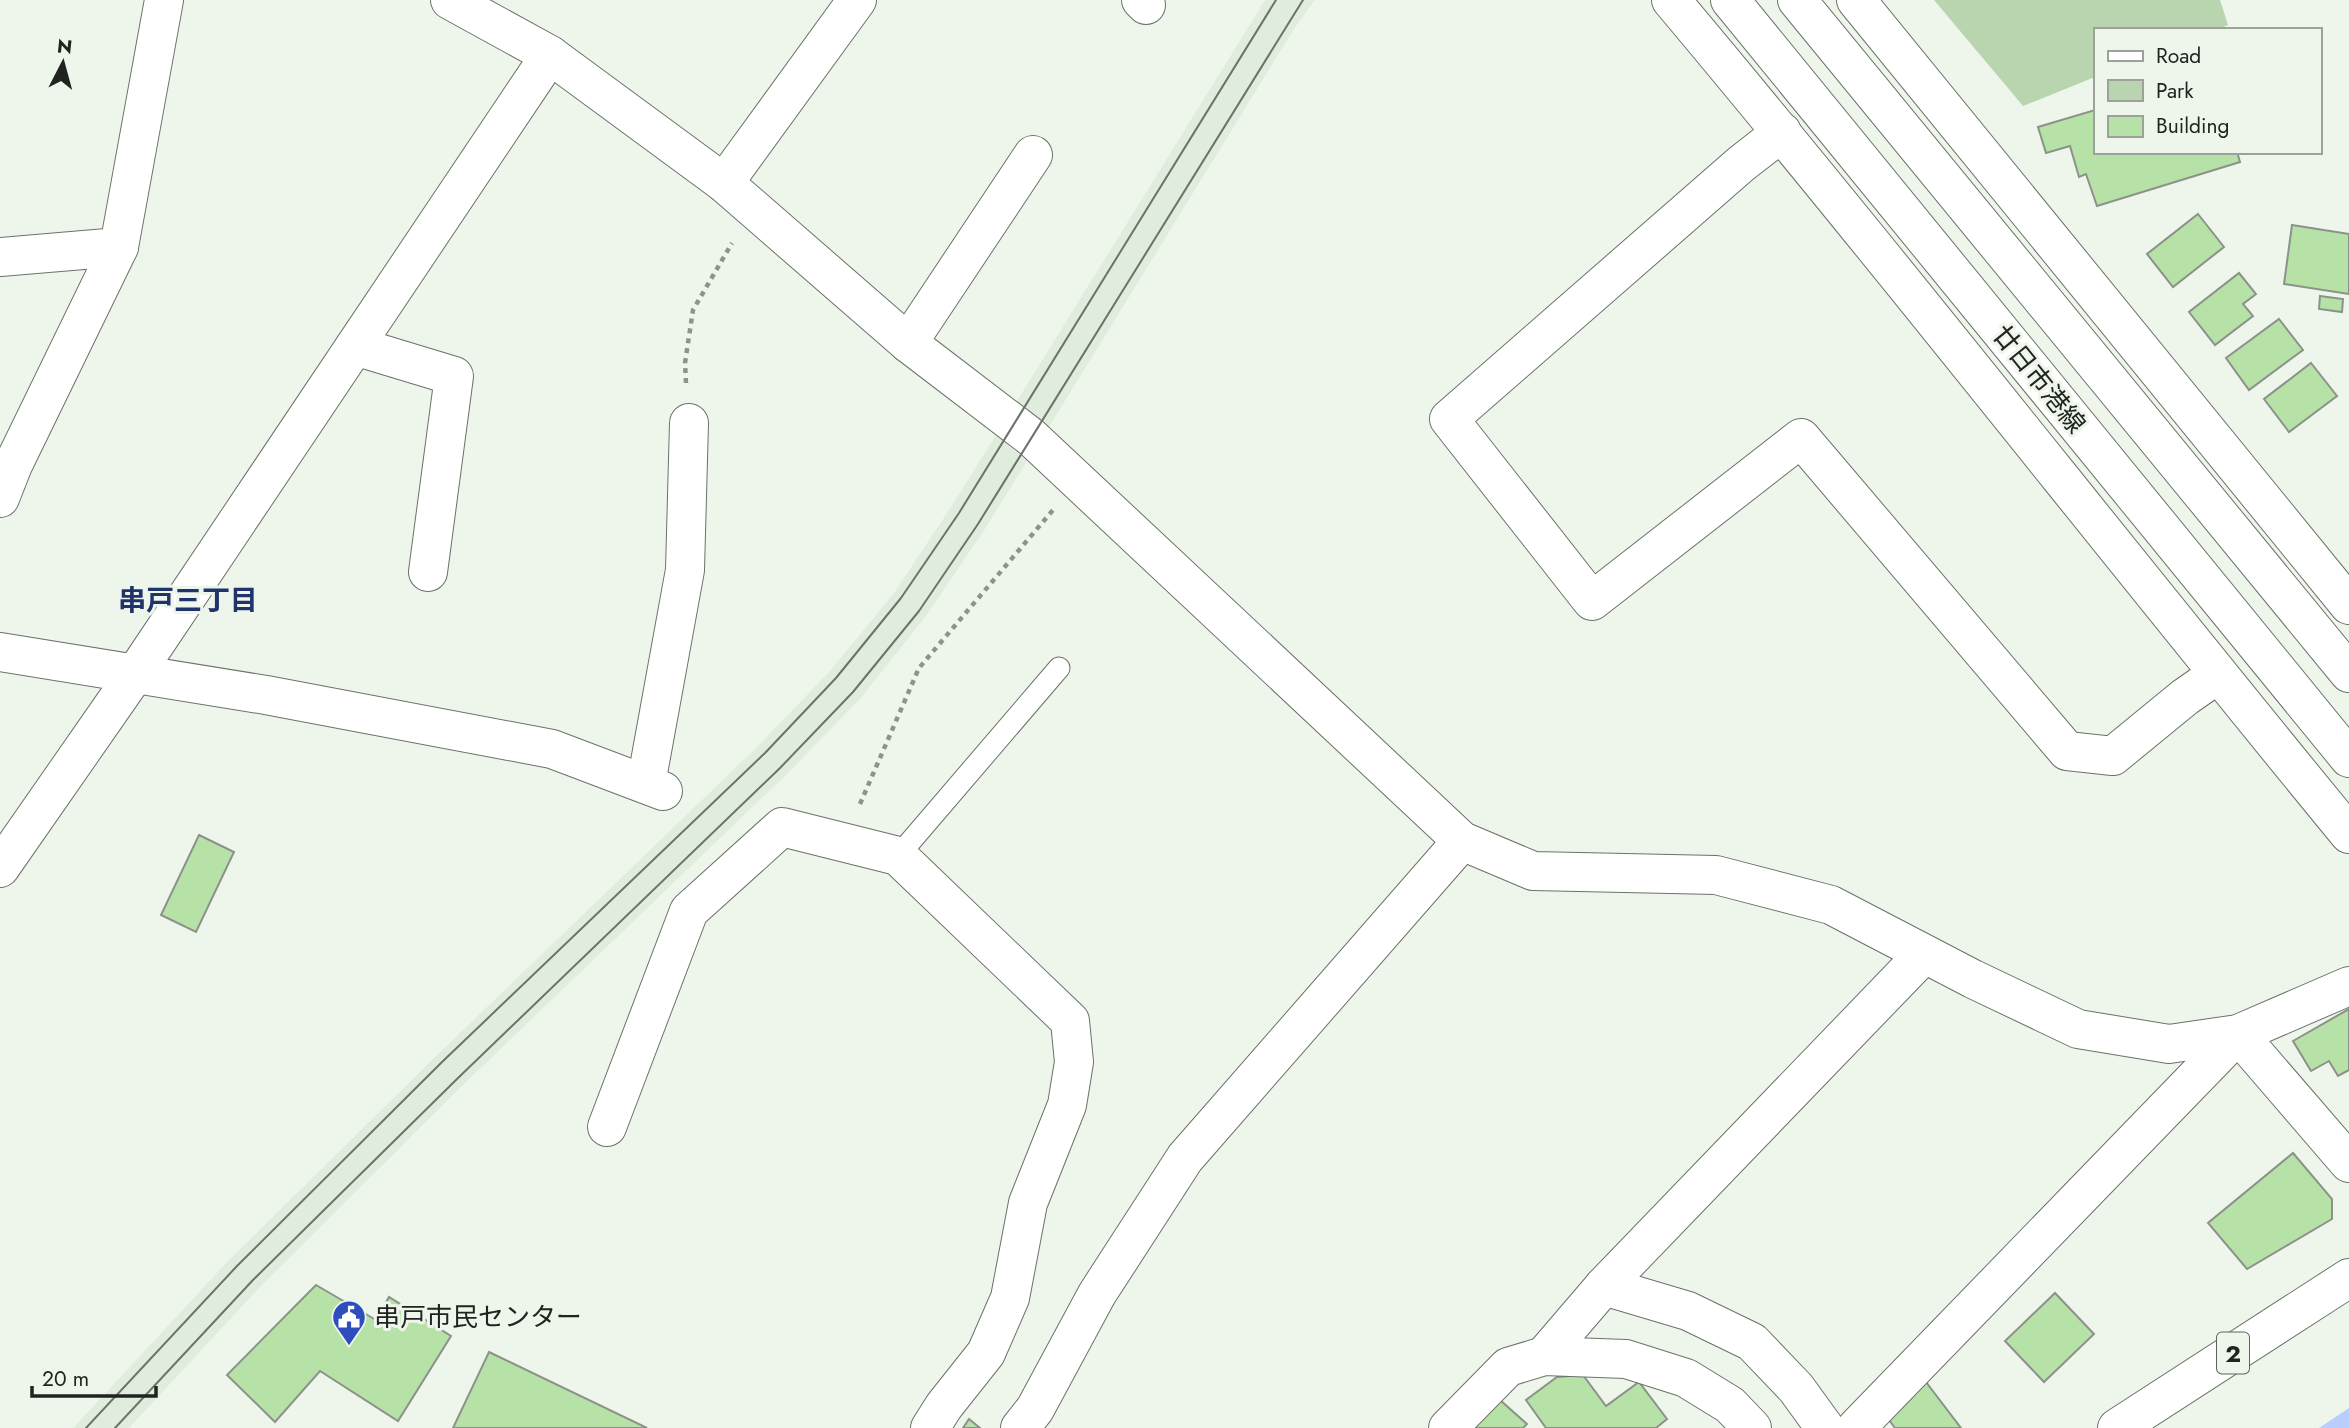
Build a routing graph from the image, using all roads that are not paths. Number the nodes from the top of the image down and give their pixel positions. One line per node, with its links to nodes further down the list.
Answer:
1 (164, 0): 12 (main road)
2 (450, 0): 8 (main road)
3 (857, 0): 11 (main road)
4 (1671, 0): 9 (main road)
5 (1730, 0): 25 (main road, 廿日市港線)
6 (1797, 0): 22 (main road, 廿日市港線)
7 (1856, 0): 19 (main road)
8 (550, 55): 11 (main road); 15 (main road)
9 (1782, 132): 24 (main road); 24 (main road)
10 (1032, 155): 14 (main road)
11 (724, 183): 14 (main road)
12 (119, 247): 13 (main road); 17 (main road)
13 (0, 257)
14 (908, 343): 27 (main road)
15 (355, 346): 18 (main road); 23 (main road)
16 (690, 423): 23 (main road)
17 (0, 498)
18 (428, 572)
19 (2349, 605)
20 (0, 652): 23 (main road)
21 (1059, 668): 28 (lane)
22 (2349, 673)
23 (135, 674): 29 (main road)
24 (2218, 674): 26 (main road)
25 (2349, 758)
26 (2349, 834)
27 (1462, 841): 30 (main road); 39 (main road)
28 (898, 856): 33 (main road); 38 (main road)
29 (0, 868)
30 (1924, 954): 32 (main road); 36 (main road)
31 (2349, 986): 32 (main road)
32 (2238, 1034): 34 (main road); 43 (main road)
33 (607, 1127)
34 (2349, 1163)
35 (2349, 1279): 44 (main road, 2)
36 (1604, 1286): 37 (main road); 42 (main road)
37 (1544, 1356): 40 (main road); 41 (main road)
38 (930, 1428)
39 (1020, 1428)
40 (1448, 1428)
41 (1752, 1428)
42 (1825, 1428)
43 (1856, 1428)
44 (2117, 1428)

